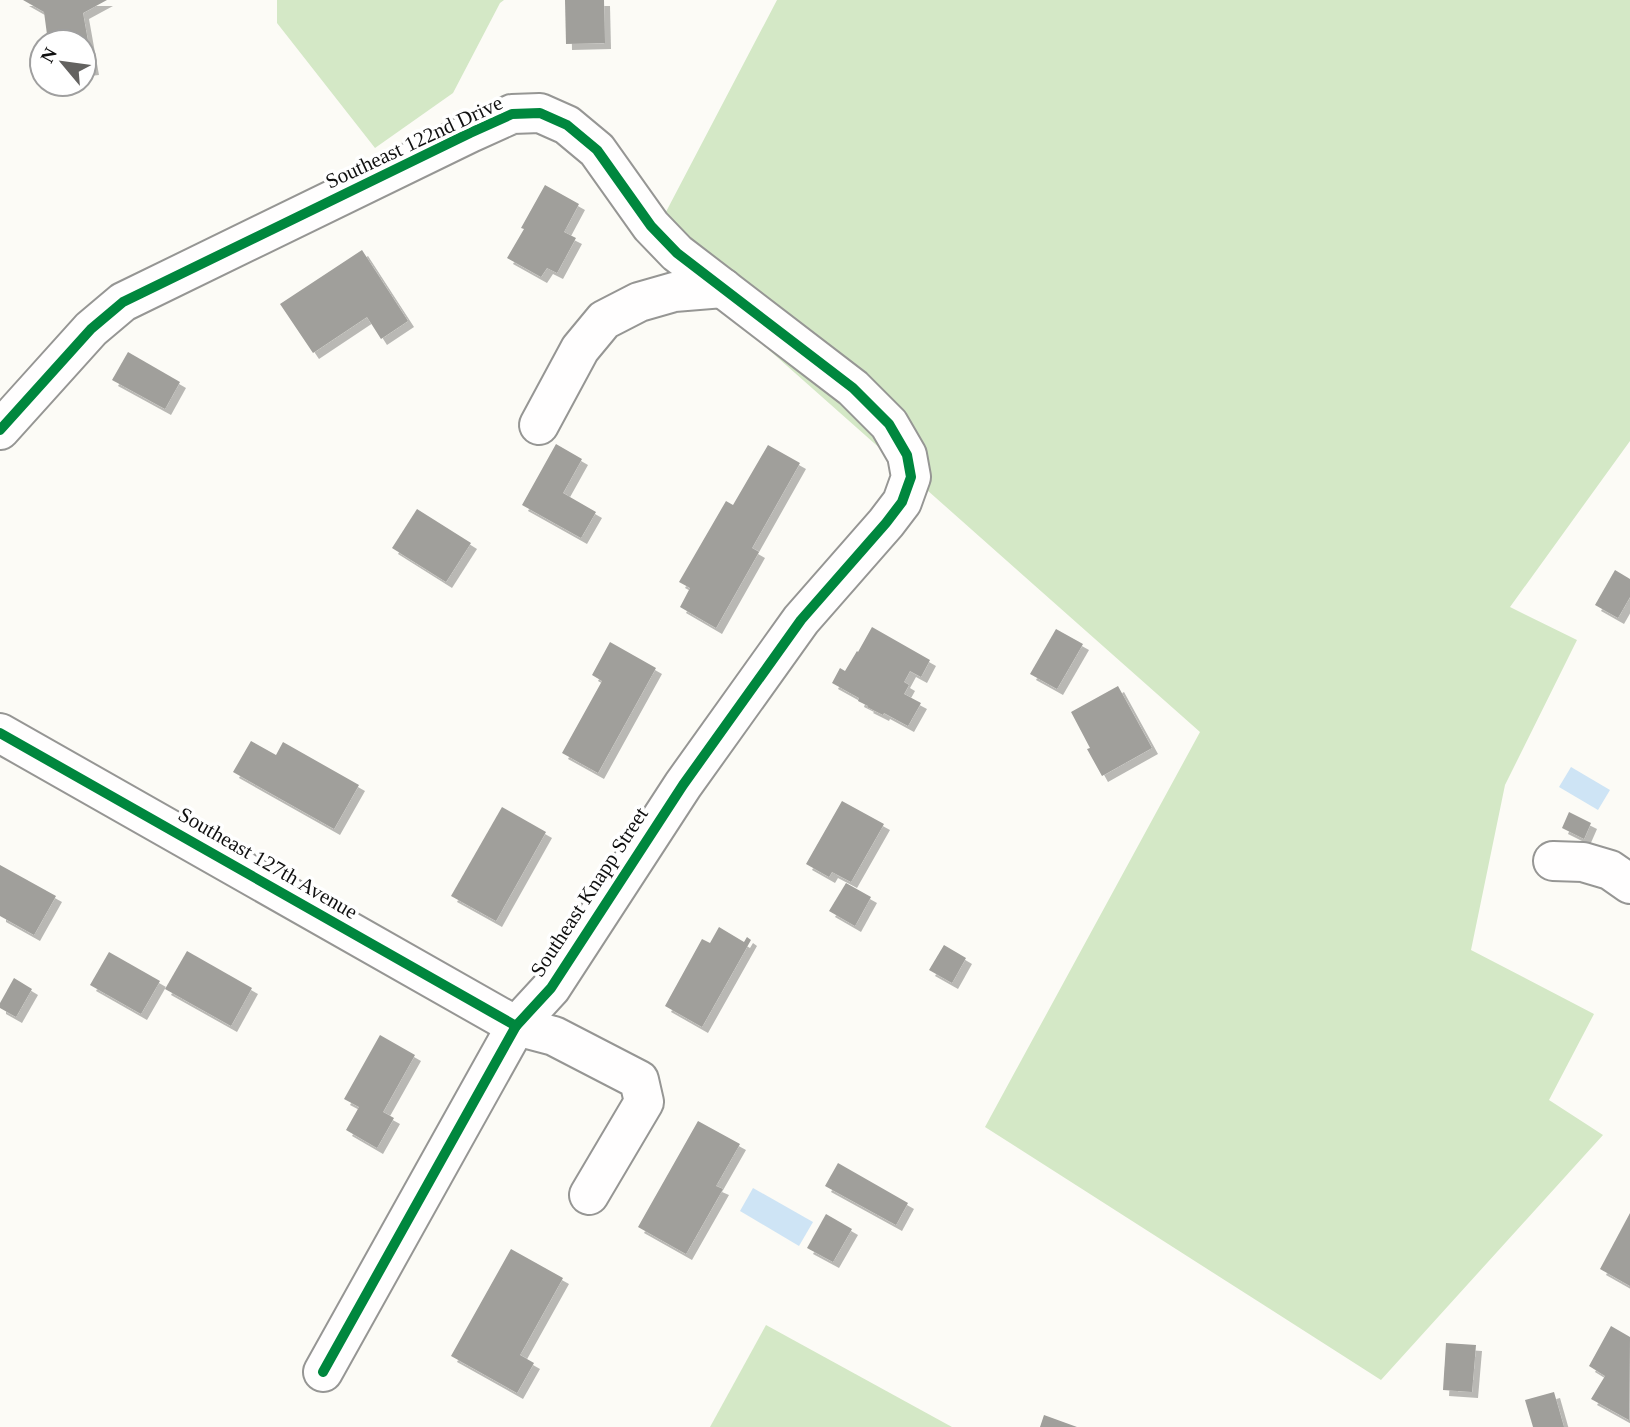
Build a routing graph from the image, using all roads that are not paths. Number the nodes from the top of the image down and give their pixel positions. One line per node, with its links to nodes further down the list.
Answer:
1 (723, 288): 2 (street); 3 (street, Southeast 122nd Drive); 4 (street, Southeast 122nd Drive)
2 (539, 425)
3 (0, 430)
4 (906, 455): 8 (street, Southeast Knapp Street)
5 (0, 733): 8 (street, Southeast 127th Avenue)
6 (1553, 861): 7 (street)
7 (1630, 884)
8 (516, 1026): 9 (street, Southeast 127th Avenue); 10 (street, Southeast Knapp Street)
9 (589, 1195)
10 (323, 1373)

